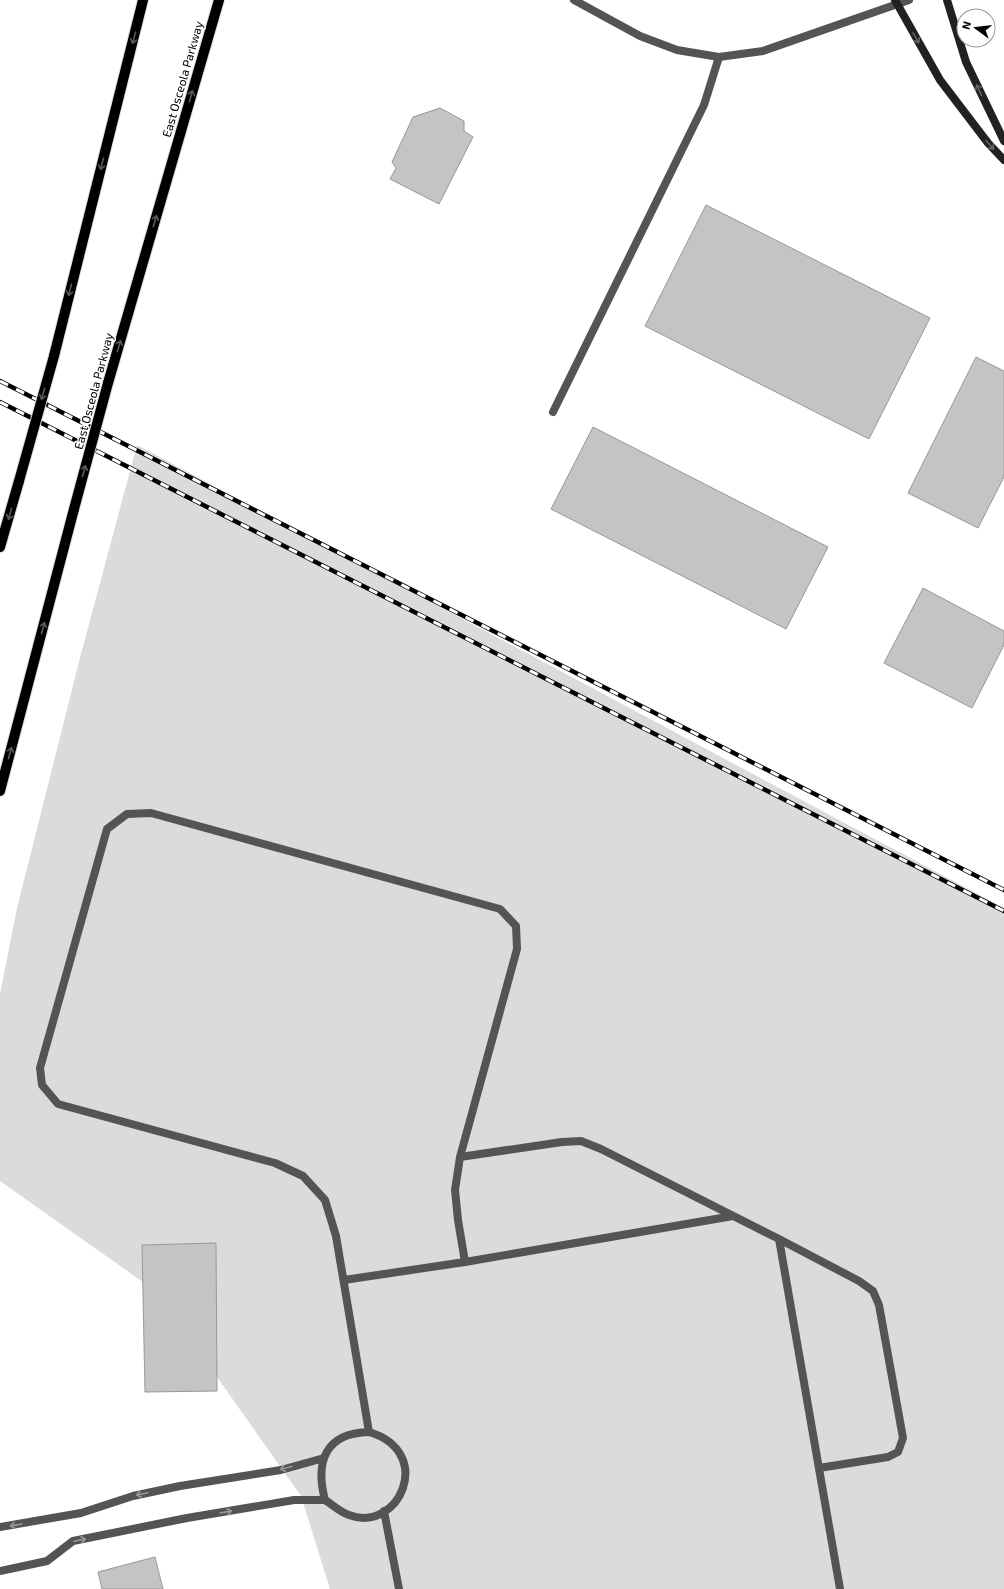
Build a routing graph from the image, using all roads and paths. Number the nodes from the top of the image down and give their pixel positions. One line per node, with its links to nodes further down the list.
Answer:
1 (143, 0): 11 (main road, one-way to 11, bridge)
2 (219, 0): 12 (main road, East Osceola Parkway, one-way to 2, bridge)
3 (574, 0): 7 (street)
4 (909, 0): 6 (street)
5 (947, 0): 8 (main road, one-way to 5)
6 (896, 2): 7 (street); 9 (main road, one-way to 9)
7 (719, 56): 10 (street)
8 (1004, 141)
9 (1004, 160)
10 (553, 412)
11 (0, 548)
12 (0, 791)
13 (460, 1157): 14 (street); 16 (street); 17 (street)
14 (733, 1216): 15 (street); 16 (street)
15 (780, 1239): 20 (street); 20 (street)
16 (465, 1262): 17 (street)
17 (344, 1280): 18 (street)
18 (369, 1432): 19 (street); 22 (street)
19 (324, 1458): 21 (street); 23 (street, one-way to 23)
20 (819, 1468): 26 (street)
21 (325, 1500): 22 (street); 24 (street, one-way to 21)
22 (384, 1511): 25 (street)
23 (0, 1527)
24 (0, 1572)
25 (399, 1589)
26 (840, 1589)

